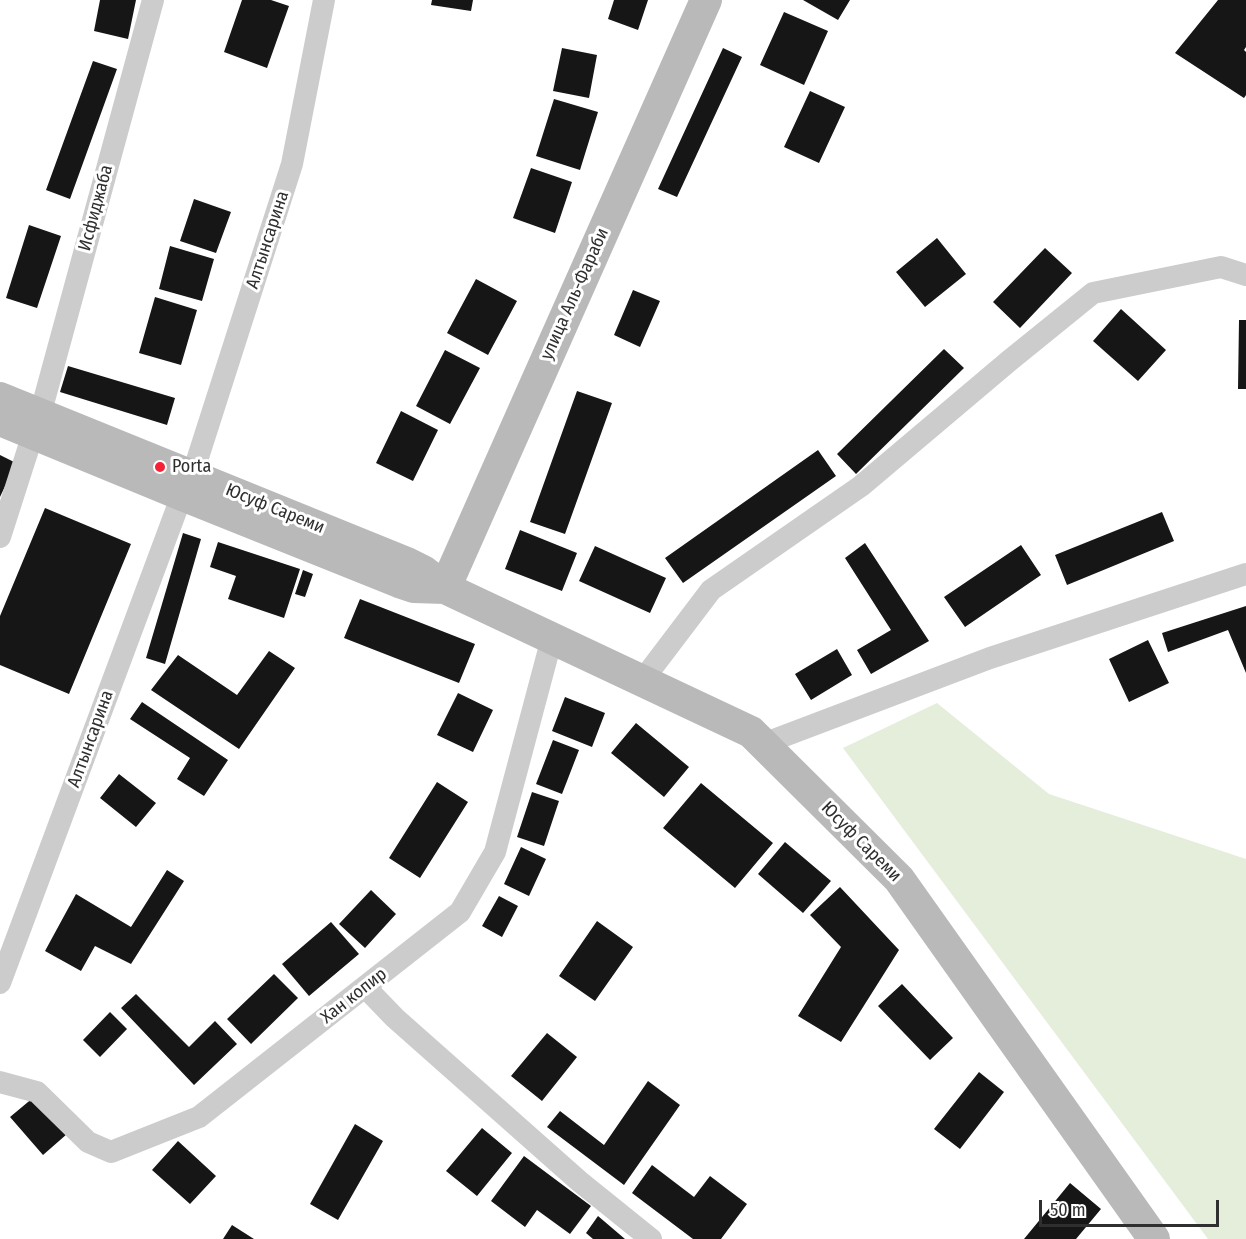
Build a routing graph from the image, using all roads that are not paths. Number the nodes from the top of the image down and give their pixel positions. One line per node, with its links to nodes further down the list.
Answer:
1 (153, 0): 7 (street, Исфиджаба)
2 (324, 0): 8 (street, Алтынсарина)
3 (706, 0): 11 (main road, улица Аль-Фараби)
4 (1246, 275): 13 (street)
5 (0, 398): 7 (main road, Юсуф Сареми)
6 (0, 420): 7 (main road, Юсуф Сареми)
7 (36, 424): 8 (main road, Юсуф Сареми); 9 (street, Исфиджаба)
8 (187, 485): 11 (main road, Юсуф Сареми); 15 (street, Алтынсарина)
9 (0, 537)
10 (1246, 574): 14 (street)
11 (445, 588): 12 (main road, Юсуф Сареми)
12 (552, 638): 13 (main road, Юсуф Сареми); 16 (street, Хан копир)
13 (642, 681): 14 (main road, Юсуф Сареми)
14 (763, 744): 19 (main road, Юсуф Сареми)
15 (0, 983)
16 (365, 987): 17 (street, Хан копир); 18 (street)
17 (0, 1082)
18 (651, 1239)
19 (1154, 1239)

